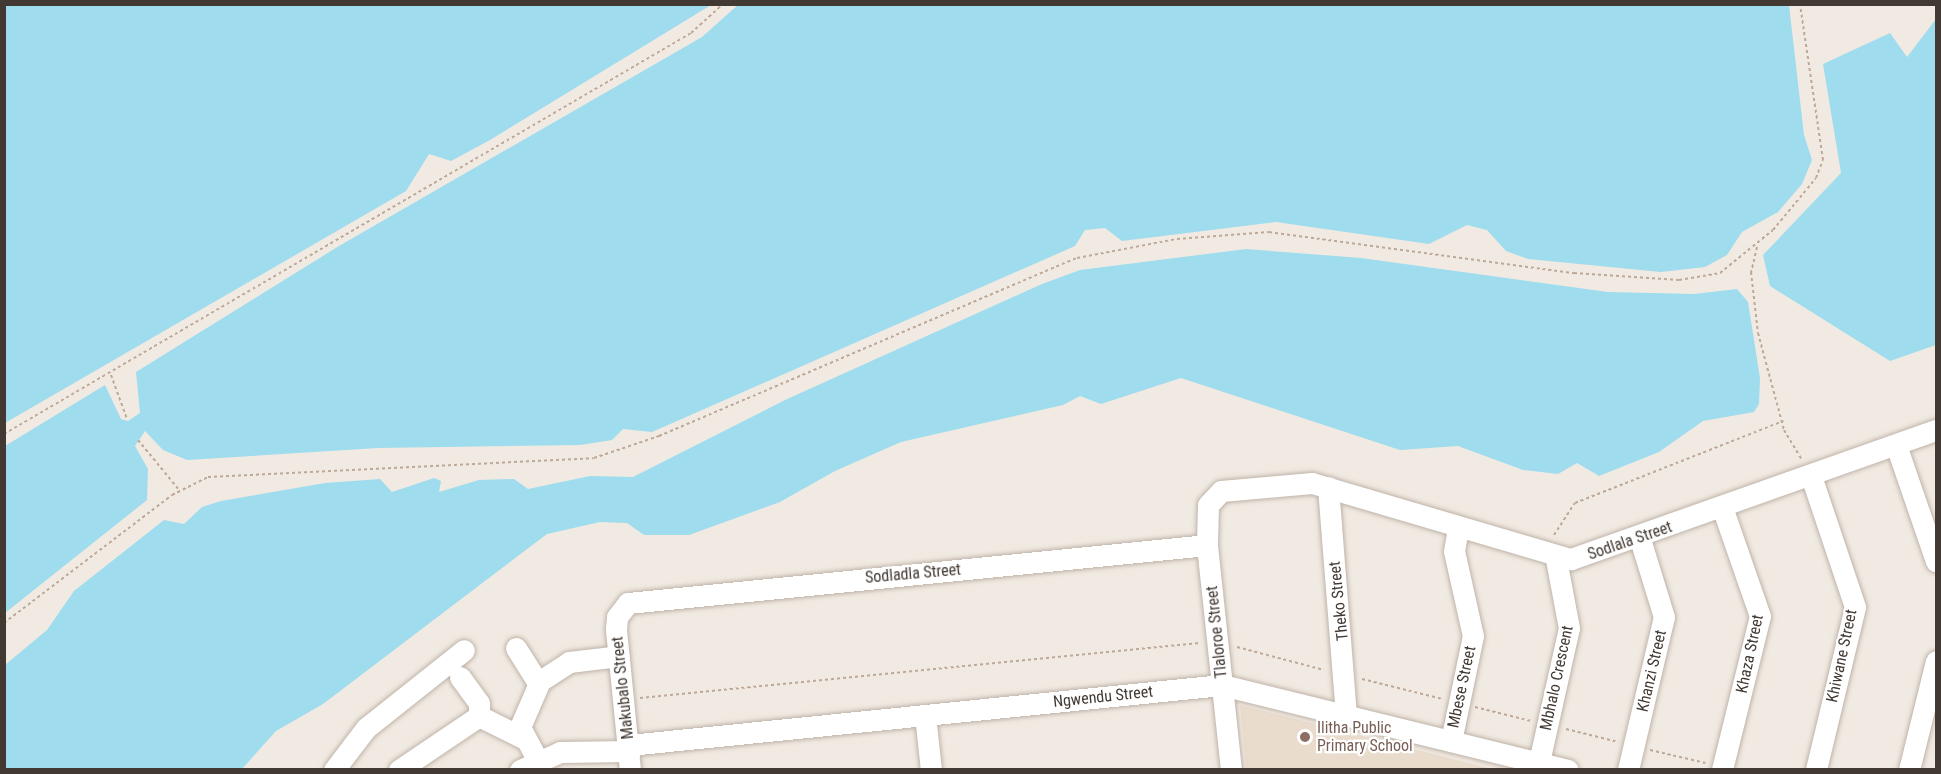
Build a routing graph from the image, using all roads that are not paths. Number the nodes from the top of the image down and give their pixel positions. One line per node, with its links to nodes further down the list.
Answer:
1 (1936, 430): 2 (street, Sodlala Street)
2 (1896, 445): 3 (street, Sodlala Street); 11 (street)
3 (1811, 476): 6 (street, Sodlala Street); 35 (street, Khiwane Street)
4 (1328, 487): 5 (street, Sodlala Street); 7 (street, Sodlala Street); 22 (street, Theko Street)
5 (1214, 497): 9 (street, Tlaloroe Street)
6 (1722, 507): 8 (street, Sodlala Street); 34 (street, Khaza Street)
7 (1458, 528): 10 (street, Sodlala Street); 24 (street, Mbese Street)
8 (1640, 539): 10 (street, Sodlala Street); 33 (street, Khanzi Street)
9 (1207, 545): 12 (street, Sodladla Street); 19 (street, Tlaloroe Street)
10 (1556, 559): 26 (street, Mbhalo Crescent)
11 (1936, 561)
12 (622, 609): 15 (street, Makubalo Street)
13 (516, 648): 18 (street)
14 (464, 650): 28 (street)
15 (619, 656): 18 (street); 25 (street, Makubalo Street)
16 (1936, 661): 36 (street)
17 (460, 677): 21 (street)
18 (538, 683): 23 (street)
19 (1222, 686): 20 (street, Ngwendu Street); 22 (street, Ngwendu Street); 31 (street, Tlaloroe Street)
20 (925, 715): 25 (street, Ngwendu Street); 30 (street)
21 (479, 716): 23 (street); 29 (street)
22 (1346, 716): 24 (street, Ngwendu Street)
23 (523, 738): 27 (street)
24 (1451, 741): 26 (street, Ngwendu Street)
25 (630, 761): 27 (street, Ngwendu Street)
26 (1539, 762): 32 (street, Ngwendu Street)
27 (529, 765)
28 (334, 770)
29 (399, 770)
30 (931, 770)
31 (1231, 770)
32 (1568, 770)
33 (1628, 770)
34 (1722, 770)
35 (1816, 770)
36 (1909, 770)

